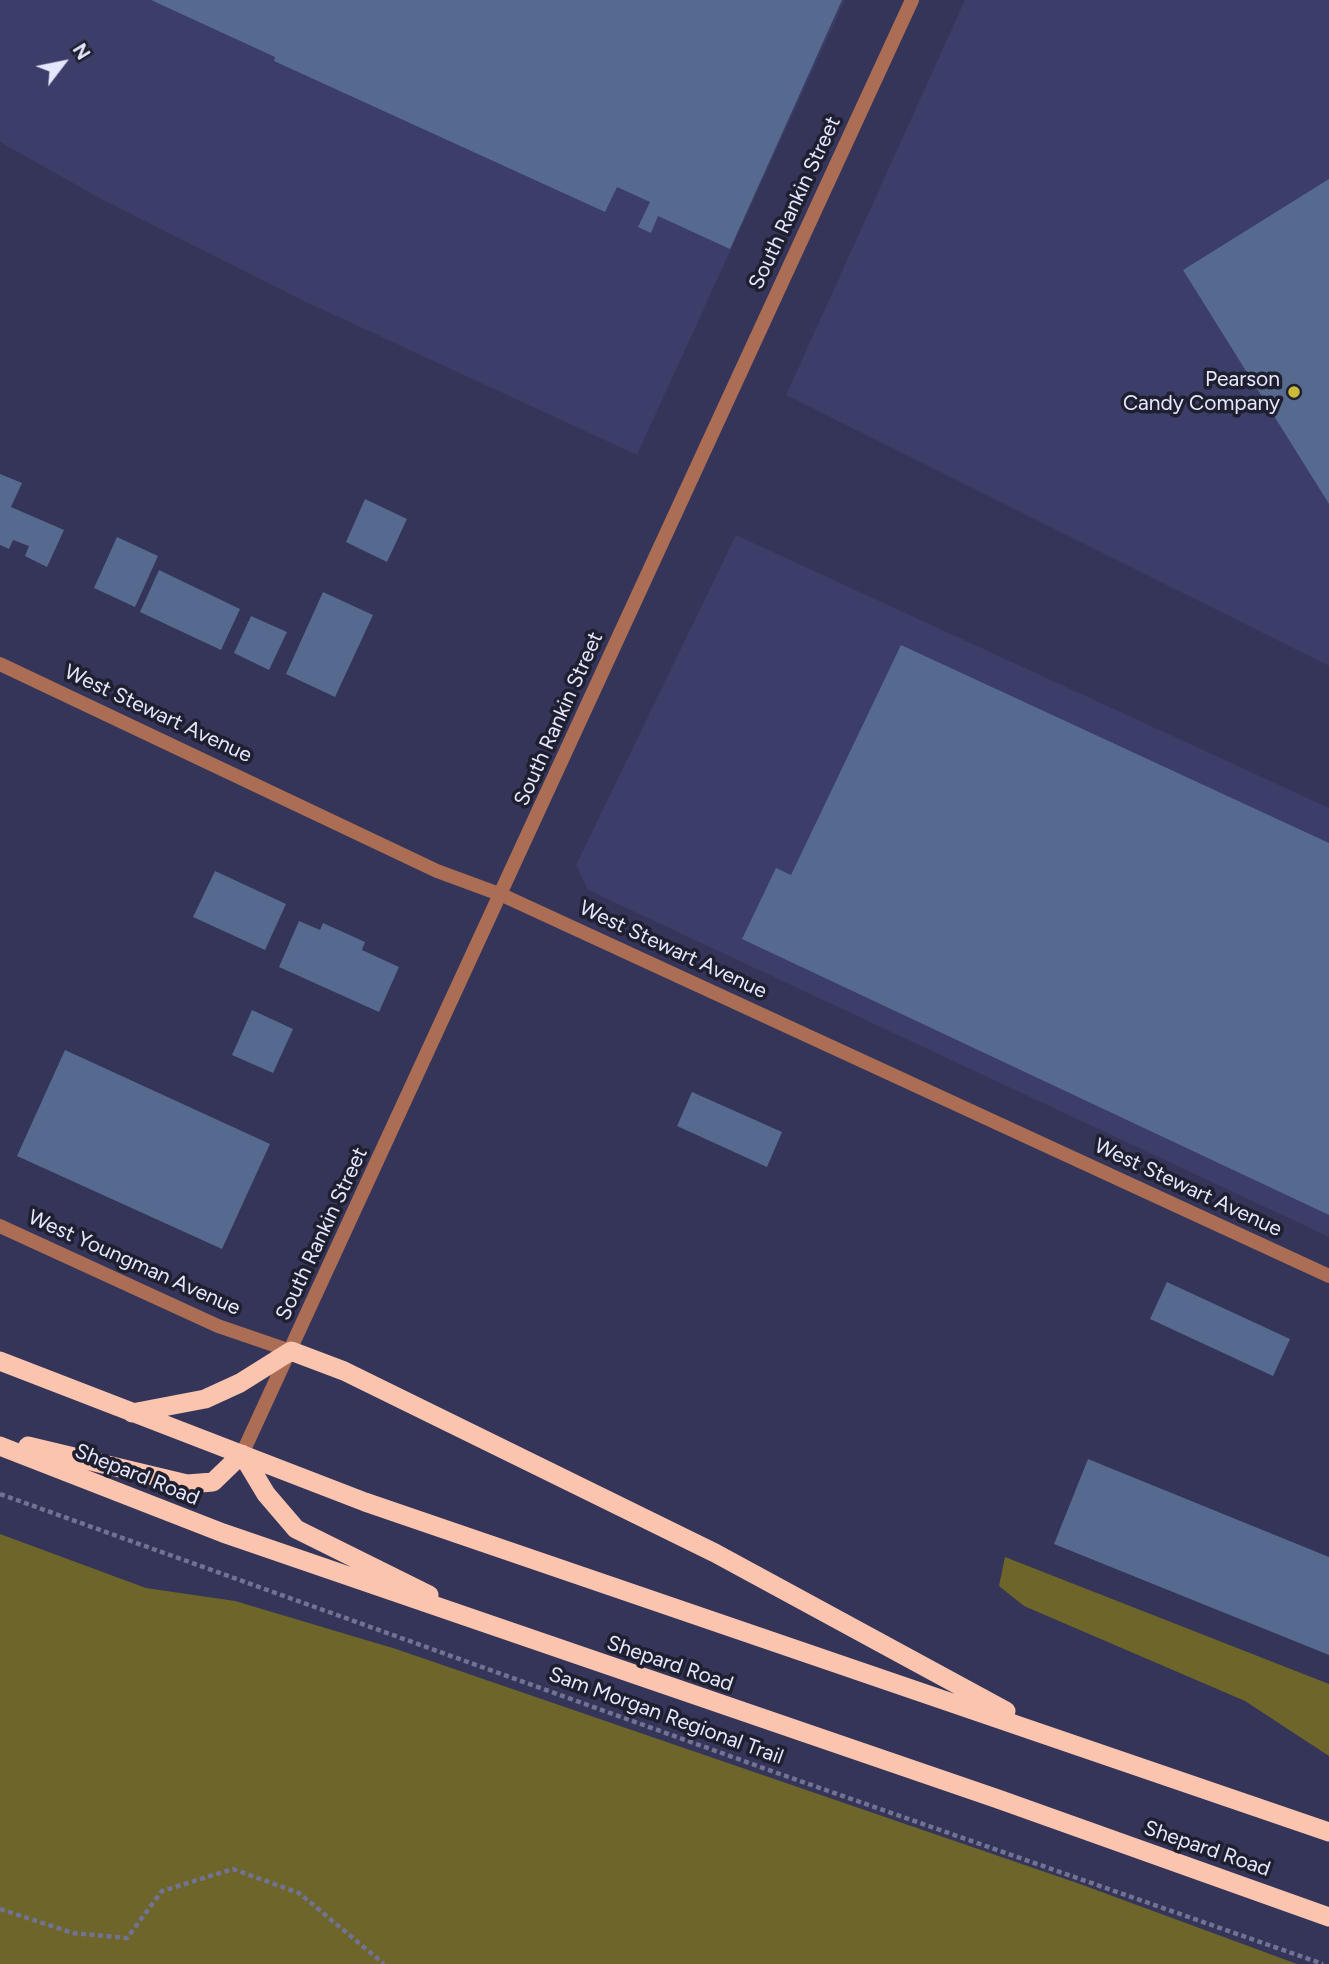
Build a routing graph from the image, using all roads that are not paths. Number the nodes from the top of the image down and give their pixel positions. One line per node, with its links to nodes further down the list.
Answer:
1 (912, 0): 3 (street, South Rankin Street)
2 (0, 664): 3 (street, West Stewart Avenue)
3 (502, 895): 5 (street, West Stewart Avenue); 6 (street, South Rankin Street)
4 (0, 1226): 6 (street, West Youngman Avenue)
5 (1329, 1276)
6 (290, 1352): 8 (highway); 11 (street, South Rankin Street); 13 (highway)
7 (0, 1362): 8 (highway)
8 (132, 1413): 11 (highway)
9 (0, 1439): 11 (highway)
10 (0, 1446): 12 (highway, Shepard Road)
11 (242, 1454): 12 (highway); 13 (highway)
12 (502, 1631): 15 (highway, Shepard Road)
13 (1053, 1737): 14 (highway)
14 (1329, 1832)
15 (1329, 1917)

